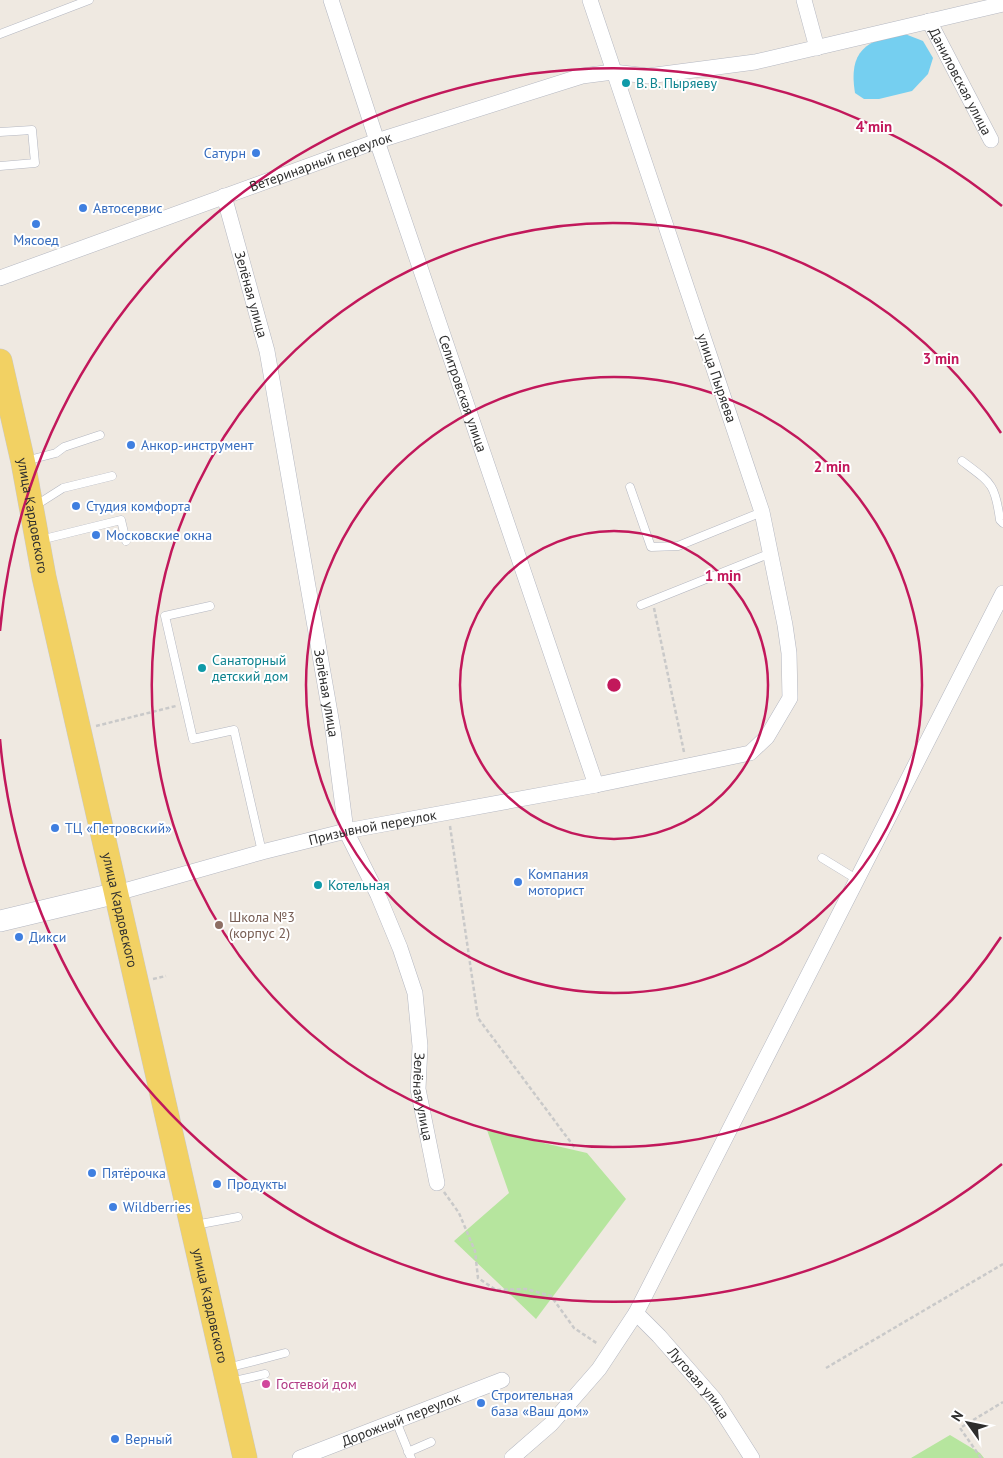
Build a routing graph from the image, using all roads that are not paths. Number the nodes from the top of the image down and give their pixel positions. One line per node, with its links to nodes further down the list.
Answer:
1 (90, 0): 7 (lane)
2 (331, 0): 12 (street, Селитровская улица)
3 (590, 0): 9 (street, улица Пыряева)
4 (804, 0): 8 (street)
5 (1003, 4): 6 (street, Ветеринарный переулок)
6 (929, 21): 8 (street, Ветеринарный переулок); 11 (street, Даниловская улица)
7 (0, 34)
8 (817, 48): 9 (street, Ветеринарный переулок)
9 (614, 72): 12 (street, Ветеринарный переулок); 23 (street, улица Пыряева)
10 (0, 132): 13 (lane)
11 (991, 140)
12 (377, 141): 14 (street, Ветеринарный переулок); 32 (street, Селитровская улица)
13 (0, 166)
14 (224, 196): 15 (street, Ветеринарный переулок); 33 (street, Зелёная улица)
15 (0, 278)
16 (0, 361): 19 (main road, улица Кардовского)
17 (100, 435): 19 (lane)
18 (962, 461): 24 (lane)
19 (23, 462): 22 (main road, улица Кардовского)
20 (112, 476): 22 (lane)
21 (630, 487): 23 (lane)
22 (30, 504): 25 (main road, улица Кардовского)
23 (762, 512): 27 (street, улица Пыряева)
24 (1003, 523)
25 (38, 541): 26 (lane); 37 (main road, улица Кардовского)
26 (126, 541)
27 (771, 553): 29 (lane); 31 (street, улица Пыряева)
28 (1003, 593): 36 (street)
29 (640, 604)
30 (210, 606): 34 (lane)
31 (750, 753): 32 (street, Призывной переулок)
32 (596, 785): 33 (street, Призывной переулок)
33 (346, 831): 34 (street, Призывной переулок); 39 (street, Зелёная улица)
34 (262, 852): 37 (street, Призывной переулок)
35 (822, 858): 36 (lane)
36 (858, 880): 42 (street)
37 (103, 899): 38 (street, Призывной переулок); 41 (main road, улица Кардовского)
38 (0, 921)
39 (437, 1183)
40 (238, 1217): 41 (lane)
41 (193, 1225): 45 (main road, улица Кардовского)
42 (636, 1313): 52 (street); 53 (street, Луговая улица)
43 (285, 1353): 45 (lane)
44 (265, 1374): 45 (lane)
45 (227, 1376): 50 (main road, улица Кардовского)
46 (502, 1380): 47 (street, Дорожный переулок)
47 (396, 1420): 49 (lane); 51 (street, Дорожный переулок)
48 (432, 1442): 49 (lane)
49 (409, 1455)
50 (245, 1458)
51 (300, 1458)
52 (512, 1458)
53 (752, 1458)

